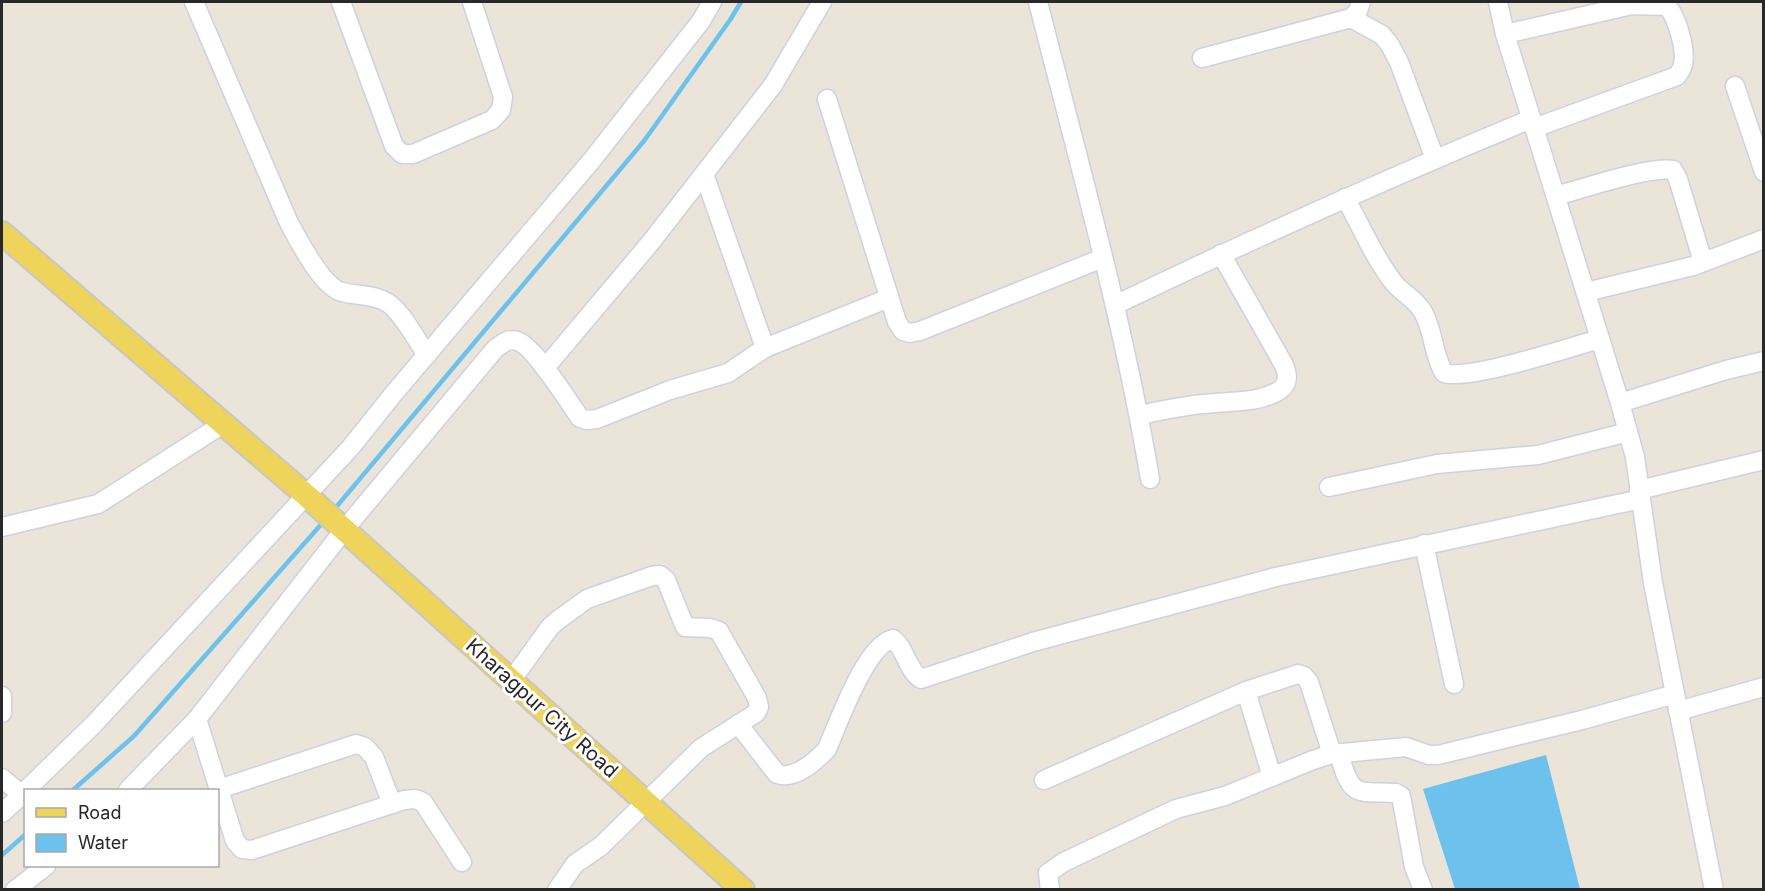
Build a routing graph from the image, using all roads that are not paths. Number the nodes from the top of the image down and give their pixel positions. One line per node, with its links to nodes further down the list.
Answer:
1 (194, 2): 30 (street)
2 (341, 2): 3 (street)
3 (472, 2)
4 (712, 2): 30 (street)
5 (822, 2): 17 (street)
6 (1038, 2): 23 (street)
7 (1361, 2): 9 (street)
8 (1498, 2): 10 (street)
9 (1351, 18): 11 (street); 15 (street)
10 (1505, 34): 14 (street); 14 (street)
11 (1202, 58)
12 (1736, 86): 16 (street)
13 (827, 99): 26 (street)
14 (1533, 124): 15 (street); 18 (street)
15 (1435, 159): 19 (street)
16 (1764, 172)
17 (704, 174): 29 (street); 32 (street)
18 (1556, 196): 24 (street); 25 (street)
19 (1345, 198): 22 (street); 28 (street)
20 (2, 233): 35 (main road, Kharagpur City Road)
21 (1764, 239): 24 (street)
22 (1221, 254): 27 (street); 34 (street)
23 (1103, 258): 26 (street); 27 (street)
24 (1703, 262): 25 (street)
25 (1586, 292): 28 (street)
26 (889, 298): 29 (street)
27 (1115, 305): 34 (street)
28 (1600, 339): 33 (street)
29 (765, 348): 32 (street)
30 (427, 356): 41 (street)
31 (1764, 361): 33 (street)
32 (545, 368): 43 (street)
33 (1620, 403): 36 (street)
34 (1139, 415): 38 (street)
35 (223, 424): 41 (main road, Kharagpur City Road); 42 (street)
36 (1628, 432): 39 (street); 40 (street)
37 (1764, 460): 40 (street)
38 (1150, 479)
39 (1329, 487)
40 (1640, 495): 44 (street); 50 (street)
41 (314, 502): 43 (main road, Kharagpur City Road); 58 (street)
42 (2, 527)
43 (342, 529): 45 (main road, Kharagpur City Road); 52 (street)
44 (1424, 544): 46 (street); 53 (street)
45 (511, 681): 53 (street); 62 (main road, Kharagpur City Road)
46 (1454, 684)
47 (1764, 687): 50 (street)
48 (1246, 691): 54 (street); 56 (street); 57 (street)
49 (2, 696): 51 (street)
50 (1676, 702): 54 (street); 72 (street)
51 (2, 713)
52 (197, 719): 59 (street); 60 (street)
53 (738, 724): 62 (street)
54 (1336, 754): 56 (street); 71 (street)
55 (2, 777): 61 (street)
56 (1272, 777): 70 (street)
57 (1044, 780)
58 (27, 789)
59 (129, 789)
60 (219, 789): 63 (street); 63 (street)
61 (24, 792): 64 (street)
62 (647, 803): 68 (street); 69 (main road, Kharagpur City Road)
63 (392, 804): 65 (street)
64 (2, 813)
65 (462, 862)
66 (45, 867): 67 (street)
67 (15, 890)
68 (557, 890)
69 (743, 890)
70 (1050, 890)
71 (1423, 890)
72 (1714, 890)

